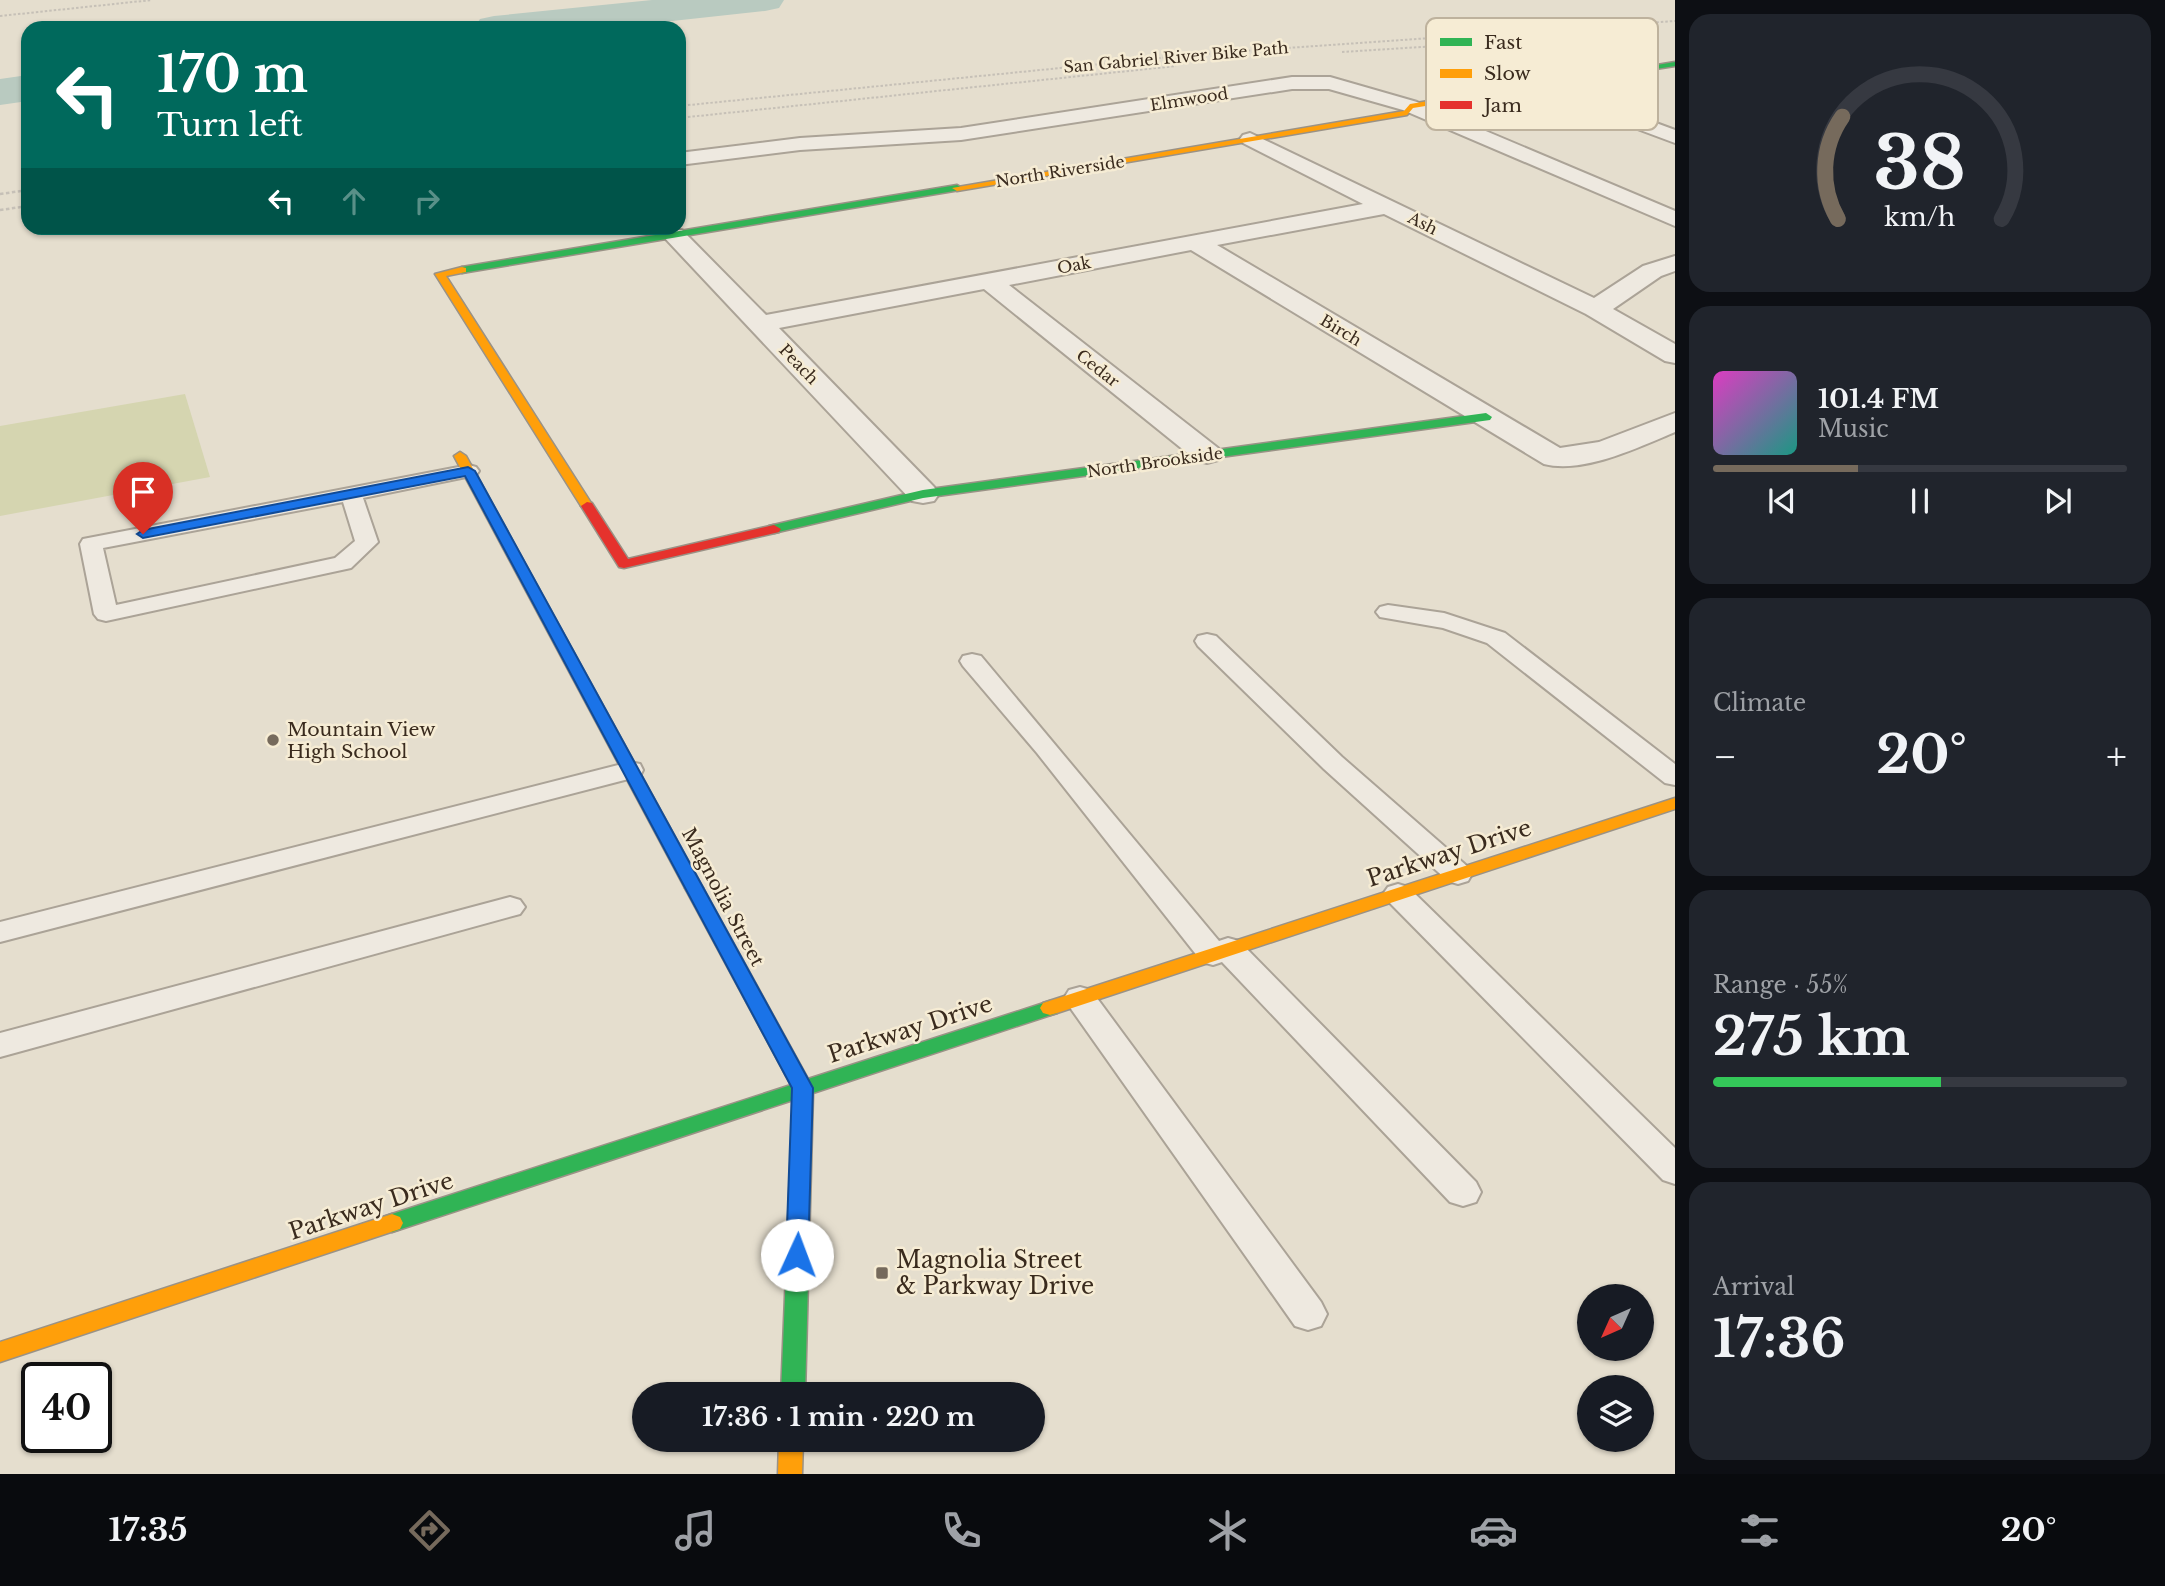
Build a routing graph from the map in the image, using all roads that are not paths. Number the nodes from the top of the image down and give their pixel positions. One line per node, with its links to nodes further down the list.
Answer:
1 (1426, 103): 2 (street, North Riverside)
2 (1410, 106): 3 (street, Elmwood); 7 (street, North Riverside); 8 (street, Elmwood)
3 (1426, 113)
4 (1466, 130): 10 (street, Elmwood)
5 (1656, 130): 6 (street)
6 (1675, 137)
7 (1250, 139): 9 (street, Ash); 11 (street, North Riverside)
8 (686, 158)
9 (1388, 206): 13 (street, Oak); 16 (street, Ash)
10 (1675, 219)
11 (686, 233)
12 (674, 235): 17 (street, Peach); 25 (street, North Riverside)
13 (1196, 243): 15 (street, Oak); 19 (street, Birch)
14 (1675, 263): 16 (street)
15 (989, 281): 17 (street, Oak); 21 (street, Cedar)
16 (1595, 309): 18 (street)
17 (760, 324): 24 (street, Peach)
18 (1675, 355)
19 (1486, 418): 20 (street); 21 (street, North Brookside)
20 (1669, 427)
21 (1207, 454): 24 (street, North Brookside)
22 (464, 463): 23 (lane); 29 (street, Magnolia Street)
23 (351, 494): 23 (lane)
24 (923, 494): 25 (street, North Brookside)
25 (624, 564)
26 (1388, 612): 30 (lane)
27 (1207, 641): 32 (lane)
28 (972, 660): 36 (lane)
29 (630, 770): 35 (lane); 39 (street, Magnolia Street)
30 (1675, 777)
31 (1675, 803): 32 (street, Parkway Drive)
32 (1458, 874): 33 (street, Parkway Drive)
33 (1398, 894): 36 (street, Parkway Drive); 40 (lane)
34 (510, 907): 38 (lane)
35 (0, 932)
36 (1221, 951): 37 (street, Parkway Drive); 41 (lane)
37 (1080, 998): 39 (street, Parkway Drive); 42 (lane)
38 (0, 1045)
39 (803, 1088): 43 (street, Parkway Drive); 44 (street)
40 (1675, 1170)
41 (1463, 1192)
42 (1308, 1314)
43 (0, 1352)
44 (793, 1382)
45 (791, 1452): 46 (street)
46 (790, 1474)

